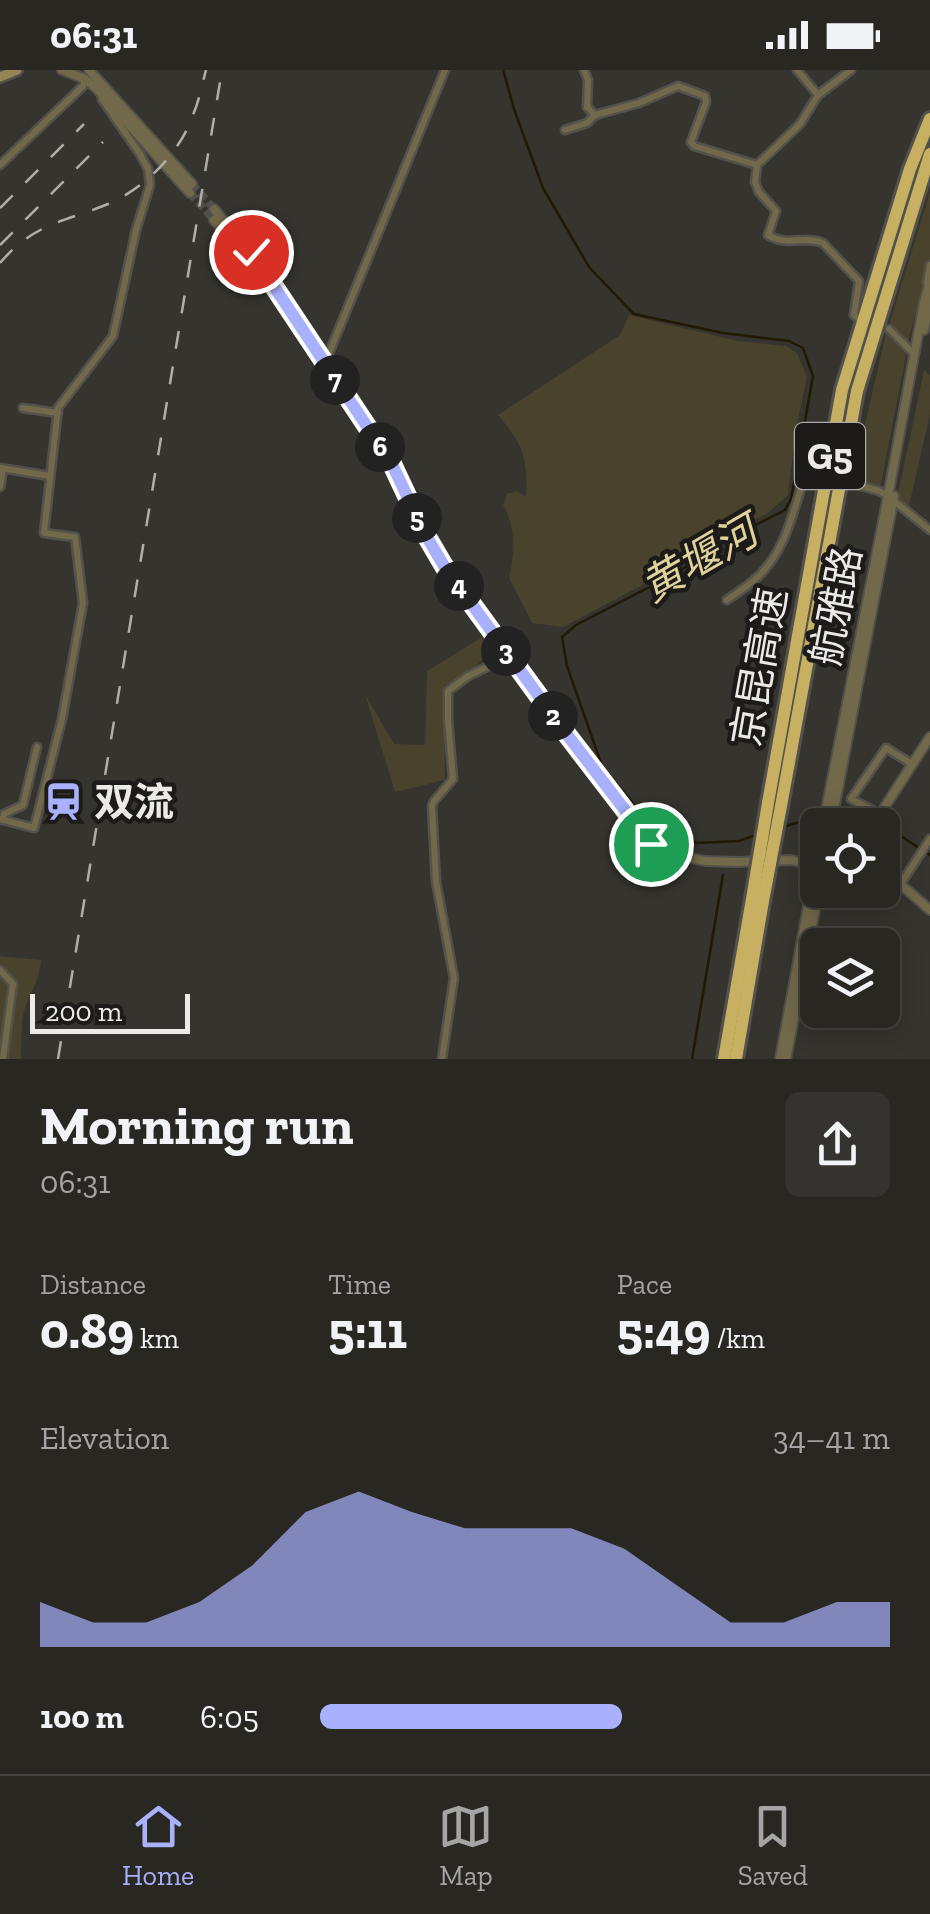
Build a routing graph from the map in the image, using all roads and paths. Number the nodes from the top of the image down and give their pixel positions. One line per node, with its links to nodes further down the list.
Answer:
1 (17, 70): 8 (main road)
2 (62, 70): 7 (street)
3 (445, 70): 26 (street)
4 (584, 70): 11 (street)
5 (798, 70): 10 (street)
6 (851, 70): 10 (street)
7 (87, 74): 9 (street); 9 (street); 15 (street)
8 (0, 77)
9 (96, 89): 28 (street)
10 (818, 95): 16 (street)
11 (595, 115): 13 (street); 16 (street)
12 (930, 118): 41 (highway, 京昆高速 / G5)
13 (565, 130)
14 (930, 154): 41 (highway, 京昆高速 / G5)
15 (0, 165)
16 (757, 165): 23 (street)
17 (214, 209): 21 (street)
18 (214, 220): 21 (street)
19 (930, 265): 25 (street)
20 (930, 282): 25 (street, 航雅路)
21 (278, 291): 26 (street)
22 (930, 300): 34 (street, 航雅路)
23 (860, 320)
24 (889, 329): 25 (street)
25 (914, 354): 34 (street, 航雅路)
26 (324, 364): 37 (street)
27 (23, 408): 28 (street)
28 (58, 413): 30 (street)
29 (2, 468): 30 (street); 33 (street)
30 (50, 476): 45 (street)
31 (818, 477): 36 (street)
32 (851, 484): 34 (street)
33 (0, 487)
34 (891, 498): 35 (street); 42 (street, 航雅路)
35 (930, 530)
36 (726, 600)
37 (510, 656): 47 (street); 55 (street)
38 (930, 737): 40 (street)
39 (37, 747): 45 (street)
40 (912, 764): 43 (street); 44 (street)
41 (774, 805): 49 (highway, 京昆高速 / G5, bridge)
42 (830, 808)
43 (862, 808)
44 (883, 808)
45 (2, 820)
46 (925, 846): 48 (street)
47 (800, 862)
48 (900, 885): 52 (street)
49 (758, 900): 56 (highway, 京昆高速 / G5); 57 (highway, 京昆高速 / G5)
50 (809, 908): 58 (street)
51 (815, 908): 58 (street)
52 (930, 910)
53 (0, 970): 54 (street)
54 (3, 1059)
55 (442, 1059)
56 (724, 1059)
57 (736, 1059)
58 (783, 1059)

